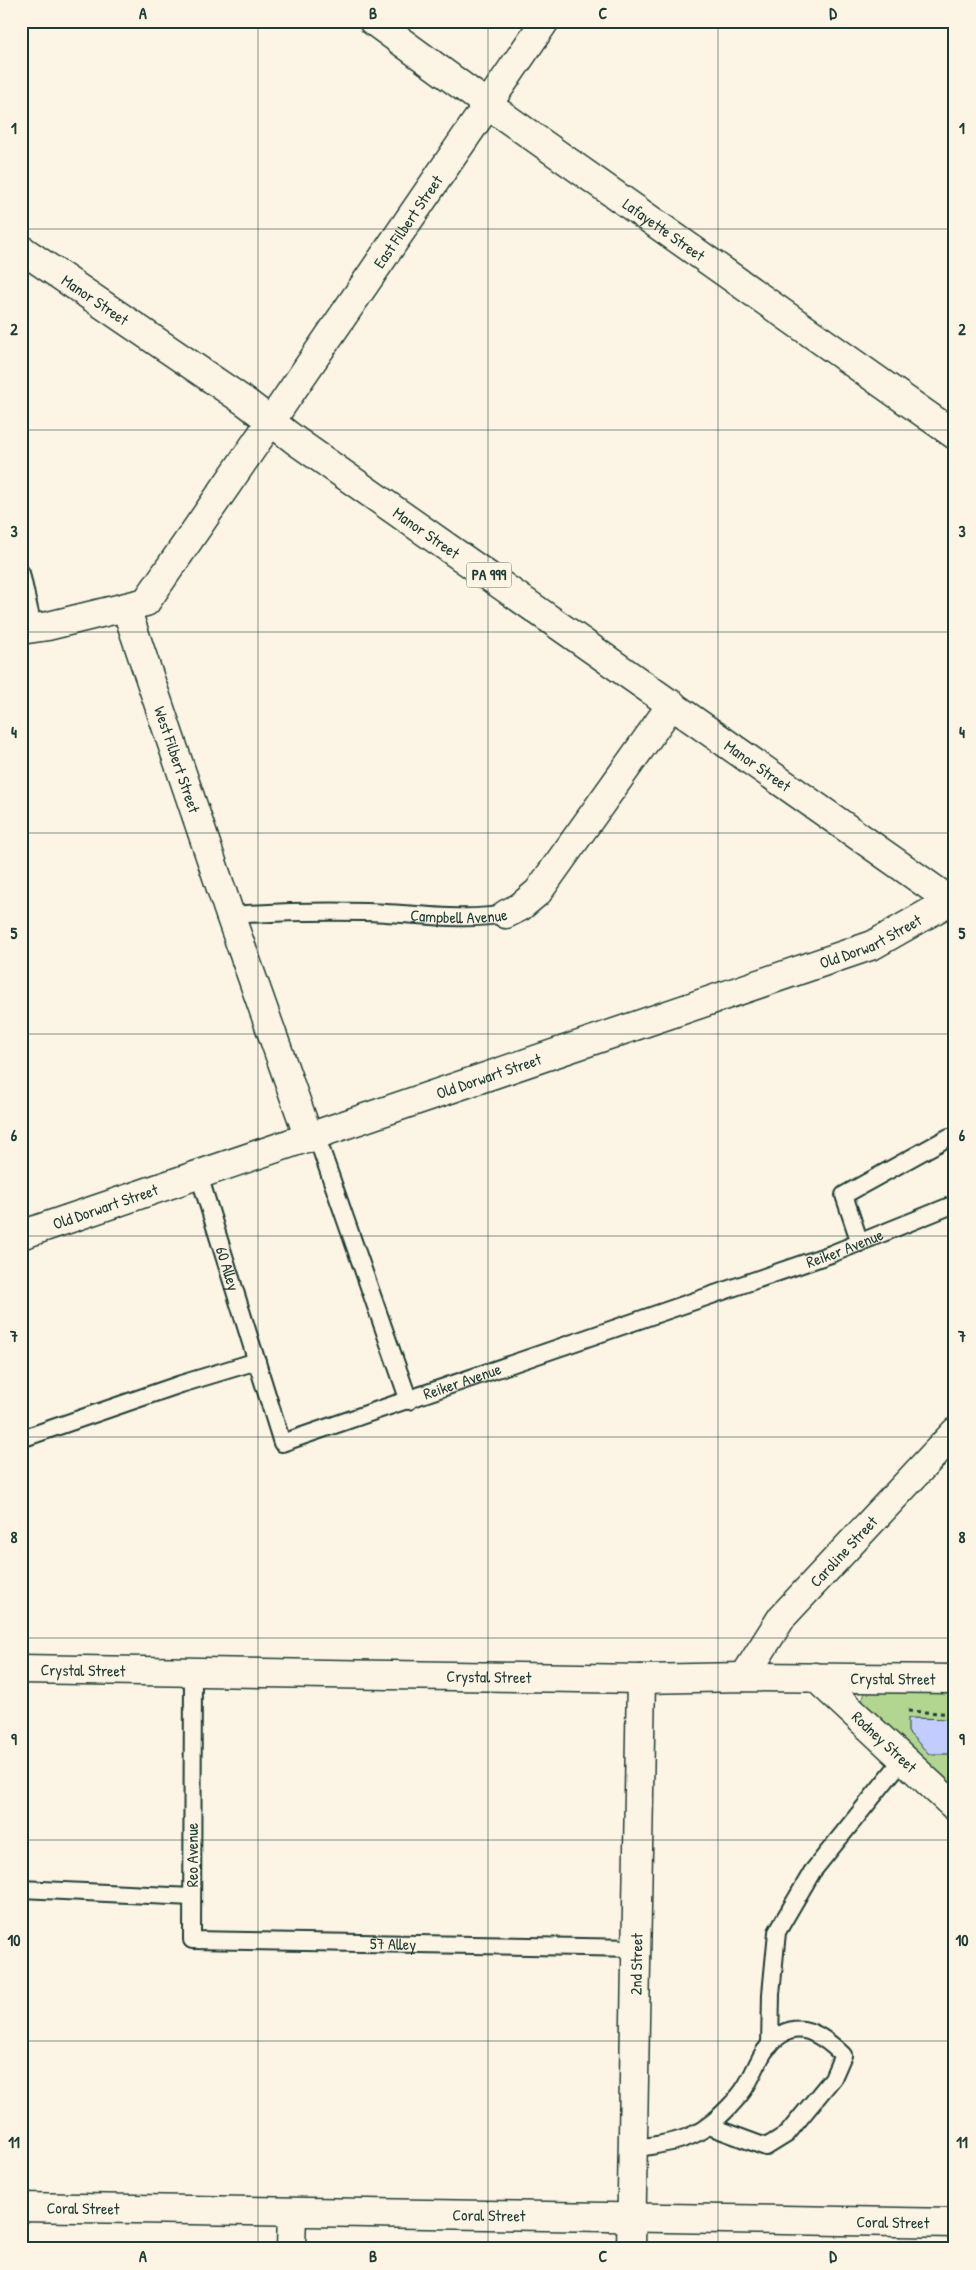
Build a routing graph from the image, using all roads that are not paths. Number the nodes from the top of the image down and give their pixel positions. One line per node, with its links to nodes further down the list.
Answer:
1 (373, 21): 3 (street, Lafayette Street)
2 (545, 21): 3 (street, East Filbert Street)
3 (488, 105): 5 (street, East Filbert Street); 6 (street, Lafayette Street)
4 (21, 249): 5 (street, Manor Street / PA 999)
5 (271, 421): 8 (street); 10 (street, Manor Street / PA 999)
6 (955, 435)
7 (21, 573): 9 (lane)
8 (126, 608): 9 (street); 13 (street, West Filbert Street)
9 (27, 628)
10 (672, 704): 11 (street, Manor Street / PA 999); 12 (street, Campbell Avenue)
11 (952, 902): 14 (street, Old Dorwart Street)
12 (506, 914): 13 (lane, Campbell Avenue)
13 (230, 915): 14 (street, West Filbert Street)
14 (312, 1136): 16 (street, Old Dorwart Street); 21 (lane)
15 (953, 1137): 19 (lane)
16 (199, 1175): 18 (street, Old Dorwart Street); 20 (lane, 60 Alley)
17 (955, 1204): 19 (lane, Reiker Avenue)
18 (21, 1235)
19 (860, 1243): 21 (lane, Reiker Avenue)
20 (257, 1361): 21 (lane, Reiker Avenue); 23 (lane)
21 (408, 1401)
22 (955, 1432): 26 (street, Caroline Street)
23 (21, 1439)
24 (21, 1669): 25 (street, Crystal Street)
25 (194, 1673): 28 (street, Crystal Street); 33 (lane, Reo Avenue)
26 (744, 1677): 27 (street, Crystal Street); 28 (street, Crystal Street)
27 (815, 1678): 29 (street, Crystal Street); 30 (street, Rodney Street)
28 (641, 1679): 34 (street, 2nd Street)
29 (955, 1679)
30 (903, 1759): 31 (street, Rodney Street); 35 (lane)
31 (955, 1806)
32 (21, 1889): 33 (lane, Reo Avenue)
33 (192, 1897): 34 (lane, 57 Alley)
34 (636, 1948): 37 (street, 2nd Street)
35 (770, 2045): 36 (lane); 36 (lane)
36 (709, 2126): 37 (lane)
37 (632, 2149): 40 (street, 2nd Street)
38 (21, 2207): 39 (street, Coral Street)
39 (292, 2213): 40 (street, Coral Street); 42 (street)
40 (631, 2218): 41 (street, Coral Street); 43 (street, 2nd Street)
41 (955, 2223)
42 (291, 2249)
43 (631, 2249)

